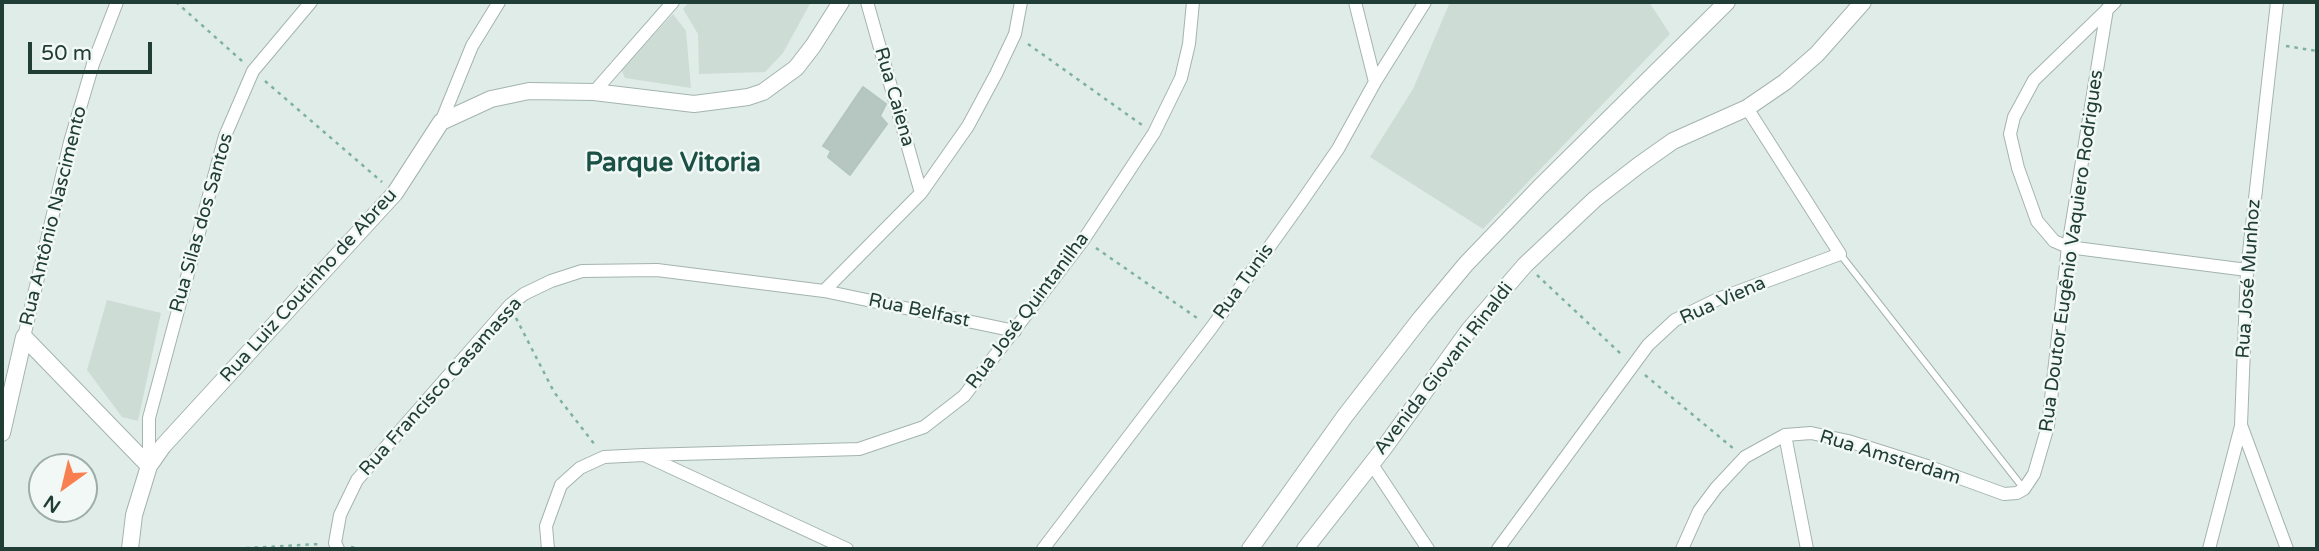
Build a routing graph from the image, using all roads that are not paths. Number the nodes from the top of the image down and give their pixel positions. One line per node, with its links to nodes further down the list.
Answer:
1 (117, 2): 25 (street, Rua Antônio Nascimento)
2 (311, 2): 31 (street, Rua Silas dos Santos)
3 (499, 2): 18 (street)
4 (673, 2): 16 (street)
5 (841, 2): 16 (street)
6 (867, 2): 19 (street, Rua Caiena)
7 (1021, 2): 19 (street)
8 (1194, 2): 24 (street, Rua José Quintanilha)
9 (1354, 2): 15 (street)
10 (1425, 2): 15 (street, Rua Tunis)
11 (1727, 2): 38 (street)
12 (1863, 2): 17 (street, Avenida Giovani Rinaldi)
13 (2277, 2): 22 (street, Rua José Munhoz)
14 (2111, 5): 20 (street, Rua Doutor Eugênio Vaquiero Rodrigues); 20 (street)
15 (1375, 82): 37 (street, Rua Tunis)
16 (594, 92): 18 (street)
17 (1747, 108): 21 (street); 30 (street, Avenida Giovani Rinaldi)
18 (441, 122): 31 (street, Rua Luiz Coutinho de Abreu)
19 (921, 193): 23 (street)
20 (2068, 247): 22 (street); 32 (street, Rua Doutor Eugênio Vaquiero Rodrigues)
21 (1840, 254): 32 (lane); 41 (street, Rua Viena)
22 (2247, 270): 26 (street, Rua José Munhoz)
23 (824, 291): 24 (street, Rua Belfast); 33 (street, Rua Francisco Casamassa)
24 (1015, 331): 29 (street, Rua José Quintanilha)
25 (24, 337): 27 (street, Rua Antônio Nascimento); 31 (street)
26 (2241, 425): 44 (street); 45 (street, Rua José Munhoz)
27 (2, 433)
28 (1785, 435): 32 (street, Rua Amsterdam); 42 (street, Rua Amsterdam); 43 (street)
29 (644, 455): 35 (street, Rua José Quintanilha); 36 (street)
30 (1371, 463): 39 (street, Avenida Giovani Rinaldi); 40 (street)
31 (149, 466): 34 (street, Rua Luiz Coutinho de Abreu)
32 (2024, 489)
33 (336, 546)
34 (130, 549)
35 (548, 549)
36 (847, 549)
37 (1043, 549)
38 (1250, 549)
39 (1305, 549)
40 (1428, 549)
41 (1498, 549)
42 (1682, 549)
43 (1807, 549)
44 (2209, 549)
45 (2287, 549)

